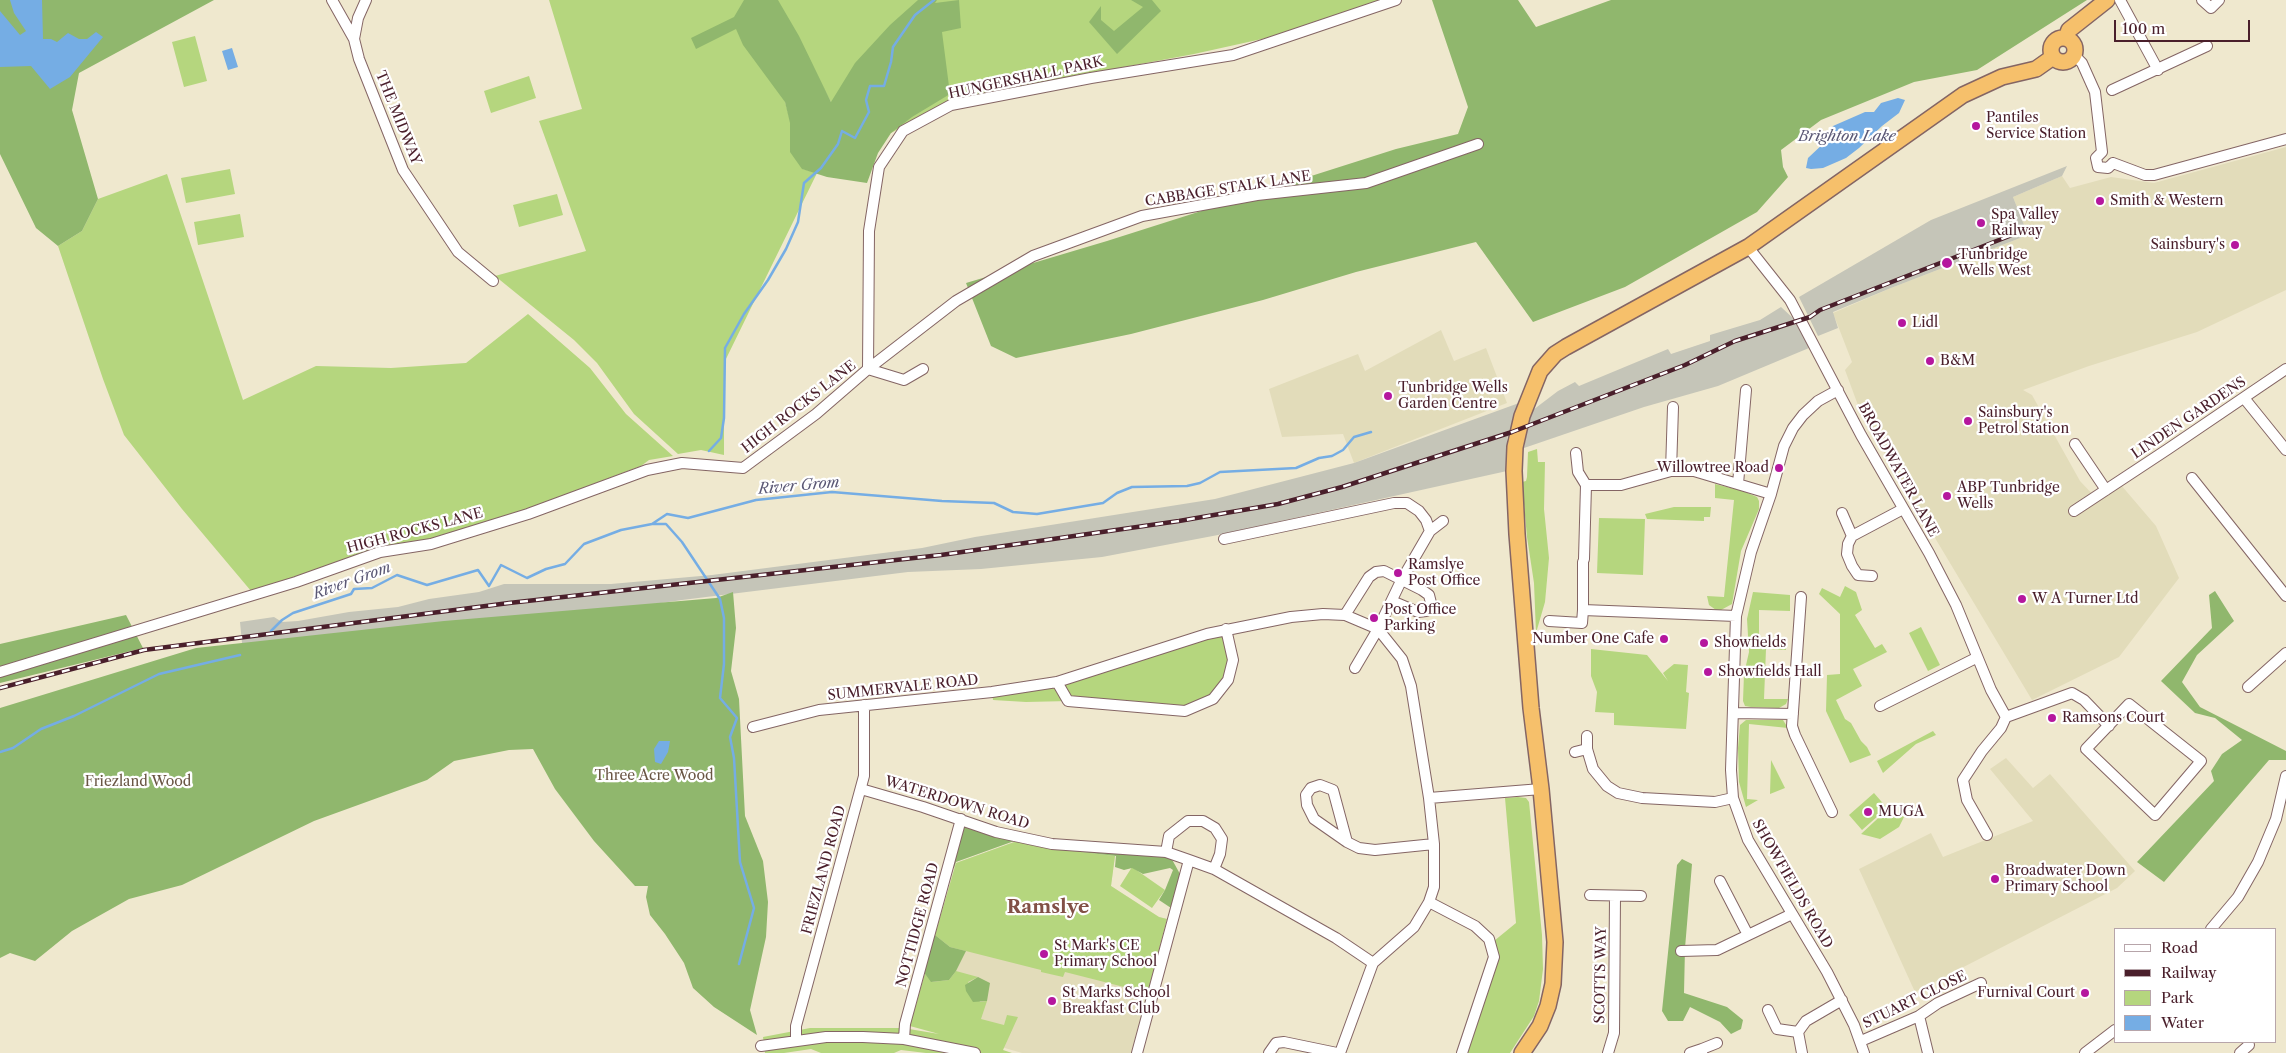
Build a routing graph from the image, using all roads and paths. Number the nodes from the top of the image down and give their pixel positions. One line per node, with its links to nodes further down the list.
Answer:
1 (332, 0): 9 (street, THE MIDWAY)
2 (366, 0): 9 (street)
3 (1396, 0): 21 (street, HUNGERSHALL PARK)
4 (2107, 0): 8 (highway)
5 (2120, 0): 13 (street)
6 (2202, 0): 7 (street)
7 (2219, 0)
8 (2066, 38): 11 (highway); 12 (highway)
9 (354, 40): 20 (street, THE MIDWAY)
10 (2207, 46): 13 (street)
11 (2074, 55): 12 (highway); 17 (street)
12 (2053, 57): 19 (highway)
13 (2158, 70): 14 (street)
14 (2112, 90)
15 (2286, 139): 18 (street)
16 (1478, 144): 21 (street, CABBAGE STALK LANE)
17 (2102, 152): 18 (street); 18 (street)
18 (2113, 162)
19 (1748, 247): 25 (street, BROADWATER LANE); 73 (highway)
20 (493, 281)
21 (868, 369): 22 (street); 58 (street, HIGH ROCKS LANE)
22 (923, 369)
23 (2286, 369): 26 (street, LINDEN GARDENS)
24 (1746, 390): 33 (street)
25 (1838, 390): 36 (street, SHOWFIELDS ROAD); 37 (street, BROADWATER LANE)
26 (2244, 398): 29 (street); 35 (street, LINDEN GARDENS)
27 (1673, 407): 31 (street)
28 (2075, 444): 35 (street)
29 (2286, 450)
30 (1576, 453): 34 (street)
31 (1671, 471): 33 (street); 34 (street)
32 (2192, 478): 46 (street)
33 (1738, 484): 36 (street)
34 (1586, 485): 49 (street)
35 (2106, 490): 38 (street, LINDEN GARDENS)
36 (1771, 494): 51 (street, SHOWFIELDS ROAD)
37 (1903, 509): 42 (street); 56 (street, BROADWATER LANE)
38 (2074, 510)
39 (1842, 512): 42 (street)
40 (1443, 521): 41 (street)
41 (1430, 531): 43 (street); 45 (street)
42 (1852, 536): 44 (street)
43 (1224, 539)
44 (1872, 576)
45 (1401, 581): 48 (street); 48 (street); 50 (street)
46 (2286, 596)
47 (1801, 597): 64 (street)
48 (1392, 601): 54 (street)
49 (1583, 610): 51 (street); 52 (street)
50 (1345, 615): 53 (street, SUMMERVALE ROAD); 54 (street, SUMMERVALE ROAD)
51 (1736, 616): 63 (street, SHOWFIELDS ROAD)
52 (1549, 621)
53 (1226, 629): 59 (street, SUMMERVALE ROAD); 59 (street)
54 (1378, 629): 57 (street); 74 (street, SUMMERVALE ROAD)
55 (2286, 653): 60 (street)
56 (1976, 658): 62 (street); 65 (street, BROADWATER LANE)
57 (1355, 668)
58 (0, 672)
59 (1058, 682): 61 (street, SUMMERVALE ROAD)
60 (2248, 687)
61 (864, 705): 67 (street, SUMMERVALE ROAD); 72 (street, FRIEZLAND ROAD)
62 (1880, 706)
63 (1734, 713): 64 (street); 75 (street, SHOWFIELDS ROAD)
64 (1793, 714): 76 (street)
65 (2006, 717): 66 (street); 78 (street)
66 (2109, 726): 66 (street)
67 (753, 728)
68 (1587, 736): 69 (street)
69 (1587, 749): 70 (street); 75 (street)
70 (1575, 752)
71 (2286, 776): 90 (street)
72 (861, 789): 77 (street, WATERDOWN ROAD); 101 (street, FRIEZLAND ROAD)
73 (1541, 789): 74 (street); 112 (highway)
74 (1429, 798): 80 (street, SUMMERVALE ROAD)
75 (1733, 798): 89 (street, SHOWFIELDS ROAD)
76 (1832, 812)
77 (961, 819): 81 (street, WATERDOWN ROAD); 100 (street, NOTTIDGE ROAD)
78 (1987, 835)
79 (1347, 842): 79 (street); 80 (street)
80 (1434, 844): 88 (street, SUMMERVALE ROAD)
81 (1166, 852): 82 (street, WATERDOWN ROAD); 83 (street)
82 (1189, 860): 83 (street, WATERDOWN ROAD); 108 (street)
83 (1214, 869): 93 (street, WATERDOWN ROAD)
84 (1720, 881): 91 (street)
85 (1590, 895): 86 (street)
86 (1615, 896): 87 (street); 113 (street, SCOTTS WAY)
87 (1641, 896)
88 (1429, 902): 93 (street, SUMMERVALE ROAD); 111 (street)
89 (1792, 914): 91 (street); 95 (street, SHOWFIELDS ROAD)
90 (2212, 928)
91 (1748, 935): 92 (street)
92 (1681, 951)
93 (1373, 963): 110 (street)
94 (1981, 983): 97 (street, STUART CLOSE)
95 (1842, 1000): 99 (street); 102 (street, SHOWFIELDS ROAD)
96 (1768, 1010): 99 (street)
97 (1919, 1016): 102 (street, STUART CLOSE); 117 (street)
98 (2114, 1031): 118 (street)
99 (1798, 1032): 115 (street)
100 (904, 1039): 101 (street); 107 (street)
101 (796, 1041): 105 (street)
102 (1861, 1041): 116 (street, SHOWFIELDS ROAD)
103 (1717, 1042): 106 (street)
104 (2248, 1045): 119 (street)
105 (761, 1046)
106 (1702, 1051): 114 (street)
107 (975, 1053)
108 (1137, 1053)
109 (1269, 1053): 110 (street)
110 (1339, 1053)
111 (1462, 1053)
112 (1522, 1053)
113 (1608, 1053)
114 (1690, 1053)
115 (1802, 1053)
116 (1864, 1053)
117 (1928, 1053)
118 (2085, 1053)
119 (2240, 1053)

